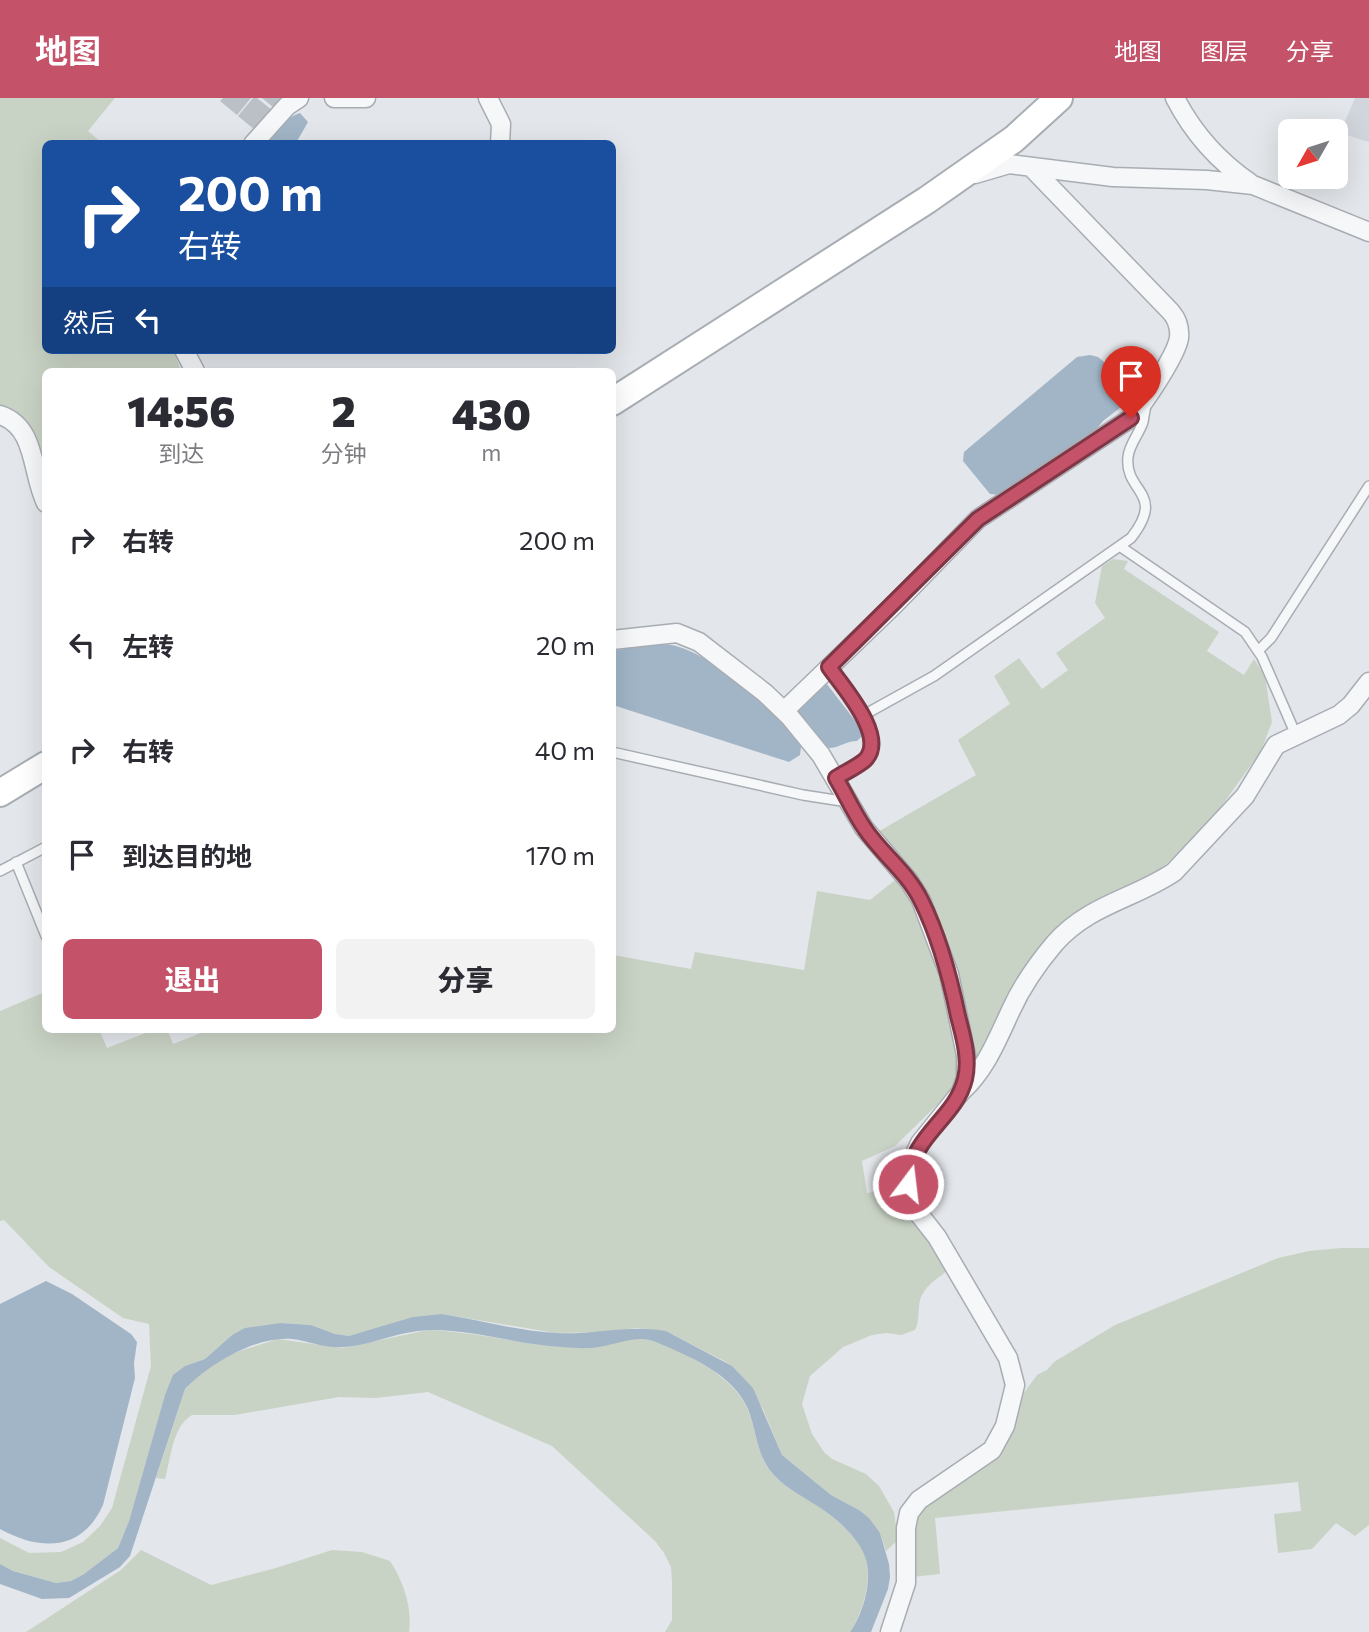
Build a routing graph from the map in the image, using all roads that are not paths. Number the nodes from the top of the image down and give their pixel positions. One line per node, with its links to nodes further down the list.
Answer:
1 (299, 98): 7 (street)
2 (334, 98): 3 (street)
3 (366, 98)
4 (488, 98): 8 (street)
5 (1059, 98): 10 (street)
6 (1175, 98): 11 (street)
7 (257, 140)
8 (500, 140)
9 (1031, 167): 10 (street); 11 (street); 14 (street)
10 (959, 178): 13 (street)
11 (1253, 185): 12 (street)
12 (1369, 232)
13 (616, 399)
14 (1147, 400): 18 (lane); 21 (street)
15 (0, 415): 17 (street)
16 (1369, 486): 20 (lane)
17 (42, 494)
18 (1121, 547): 20 (lane); 24 (lane)
19 (616, 640): 23 (street)
20 (1259, 650): 25 (lane)
21 (829, 667): 23 (street); 24 (lane)
22 (1369, 682): 25 (street)
23 (784, 710): 28 (street)
24 (862, 716): 28 (lane)
25 (1296, 735): 35 (street)
26 (616, 753): 30 (lane)
27 (42, 767): 29 (street)
28 (836, 778): 30 (street)
29 (0, 793)
30 (850, 803): 35 (street)
31 (42, 849): 32 (lane)
32 (16, 862): 33 (lane); 34 (lane)
33 (0, 871)
34 (42, 926)
35 (961, 1092): 36 (street)
36 (890, 1632)

